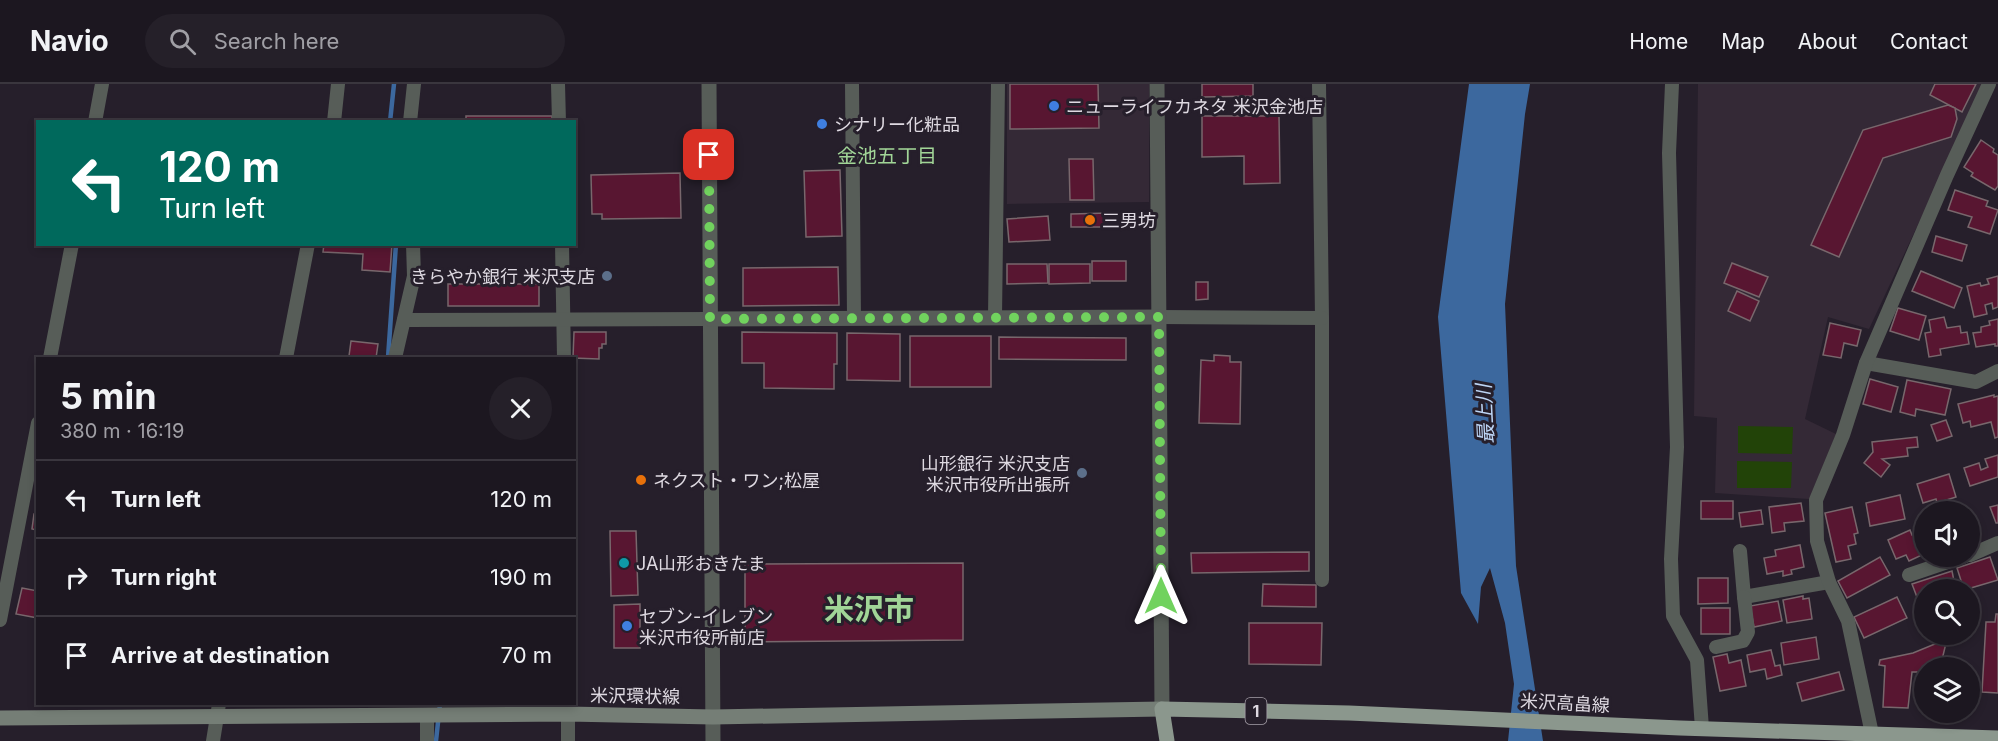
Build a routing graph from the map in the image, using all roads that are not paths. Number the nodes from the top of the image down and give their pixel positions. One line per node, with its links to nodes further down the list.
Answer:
1 (102, 84): 12 (street)
2 (338, 84): 13 (street)
3 (414, 84): 14 (street)
4 (558, 84): 15 (street)
5 (709, 84): 24 (street)
6 (852, 84): 22 (street)
7 (998, 84): 20 (street)
8 (1157, 84): 21 (street)
9 (1319, 84): 23 (street)
10 (1672, 84): 50 (street)
11 (1989, 84): 31 (street)
12 (95, 120)
13 (334, 120)
14 (410, 120)
15 (559, 120)
16 (72, 246): 27 (street)
17 (308, 246): 28 (street)
18 (413, 246): 25 (street)
19 (562, 246): 26 (street)
20 (995, 317): 21 (street); 22 (street)
21 (1159, 317): 23 (street); 45 (street)
22 (854, 318): 24 (street)
23 (1322, 318): 39 (street)
24 (710, 319): 26 (street); 48 (street)
25 (405, 320): 26 (street); 29 (street)
26 (563, 320): 30 (street)
27 (50, 357)
28 (286, 357)
29 (395, 357)
30 (564, 357)
31 (1866, 363): 32 (street); 40 (street)
32 (1998, 371)
33 (36, 433): 42 (street)
34 (1998, 543): 36 (street)
35 (1740, 551): 41 (street)
36 (1980, 551)
37 (1933, 567): 38 (street)
38 (1909, 575)
39 (1322, 580)
40 (1829, 582): 41 (street); 51 (street)
41 (1744, 597): 43 (street)
42 (0, 620)
43 (1716, 647)
44 (568, 709): 47 (main road, 米沢環状線); 48 (main road, 米沢環状線); 55 (street)
45 (1162, 709): 48 (main road, 米沢環状線); 50 (main road, 米沢高畠線 / 1); 57 (main road)
46 (218, 710): 47 (main road, 米沢環状線); 49 (main road, 米沢環状線); 53 (street)
47 (427, 715): 54 (street)
48 (713, 717): 56 (street)
49 (0, 718)
50 (1702, 728): 51 (main road, 米沢高畠線 / 1)
51 (1873, 738): 52 (main road, 米沢高畠線 / 1)
52 (1998, 738)
53 (213, 741)
54 (427, 741)
55 (568, 741)
56 (713, 741)
57 (1167, 741)

